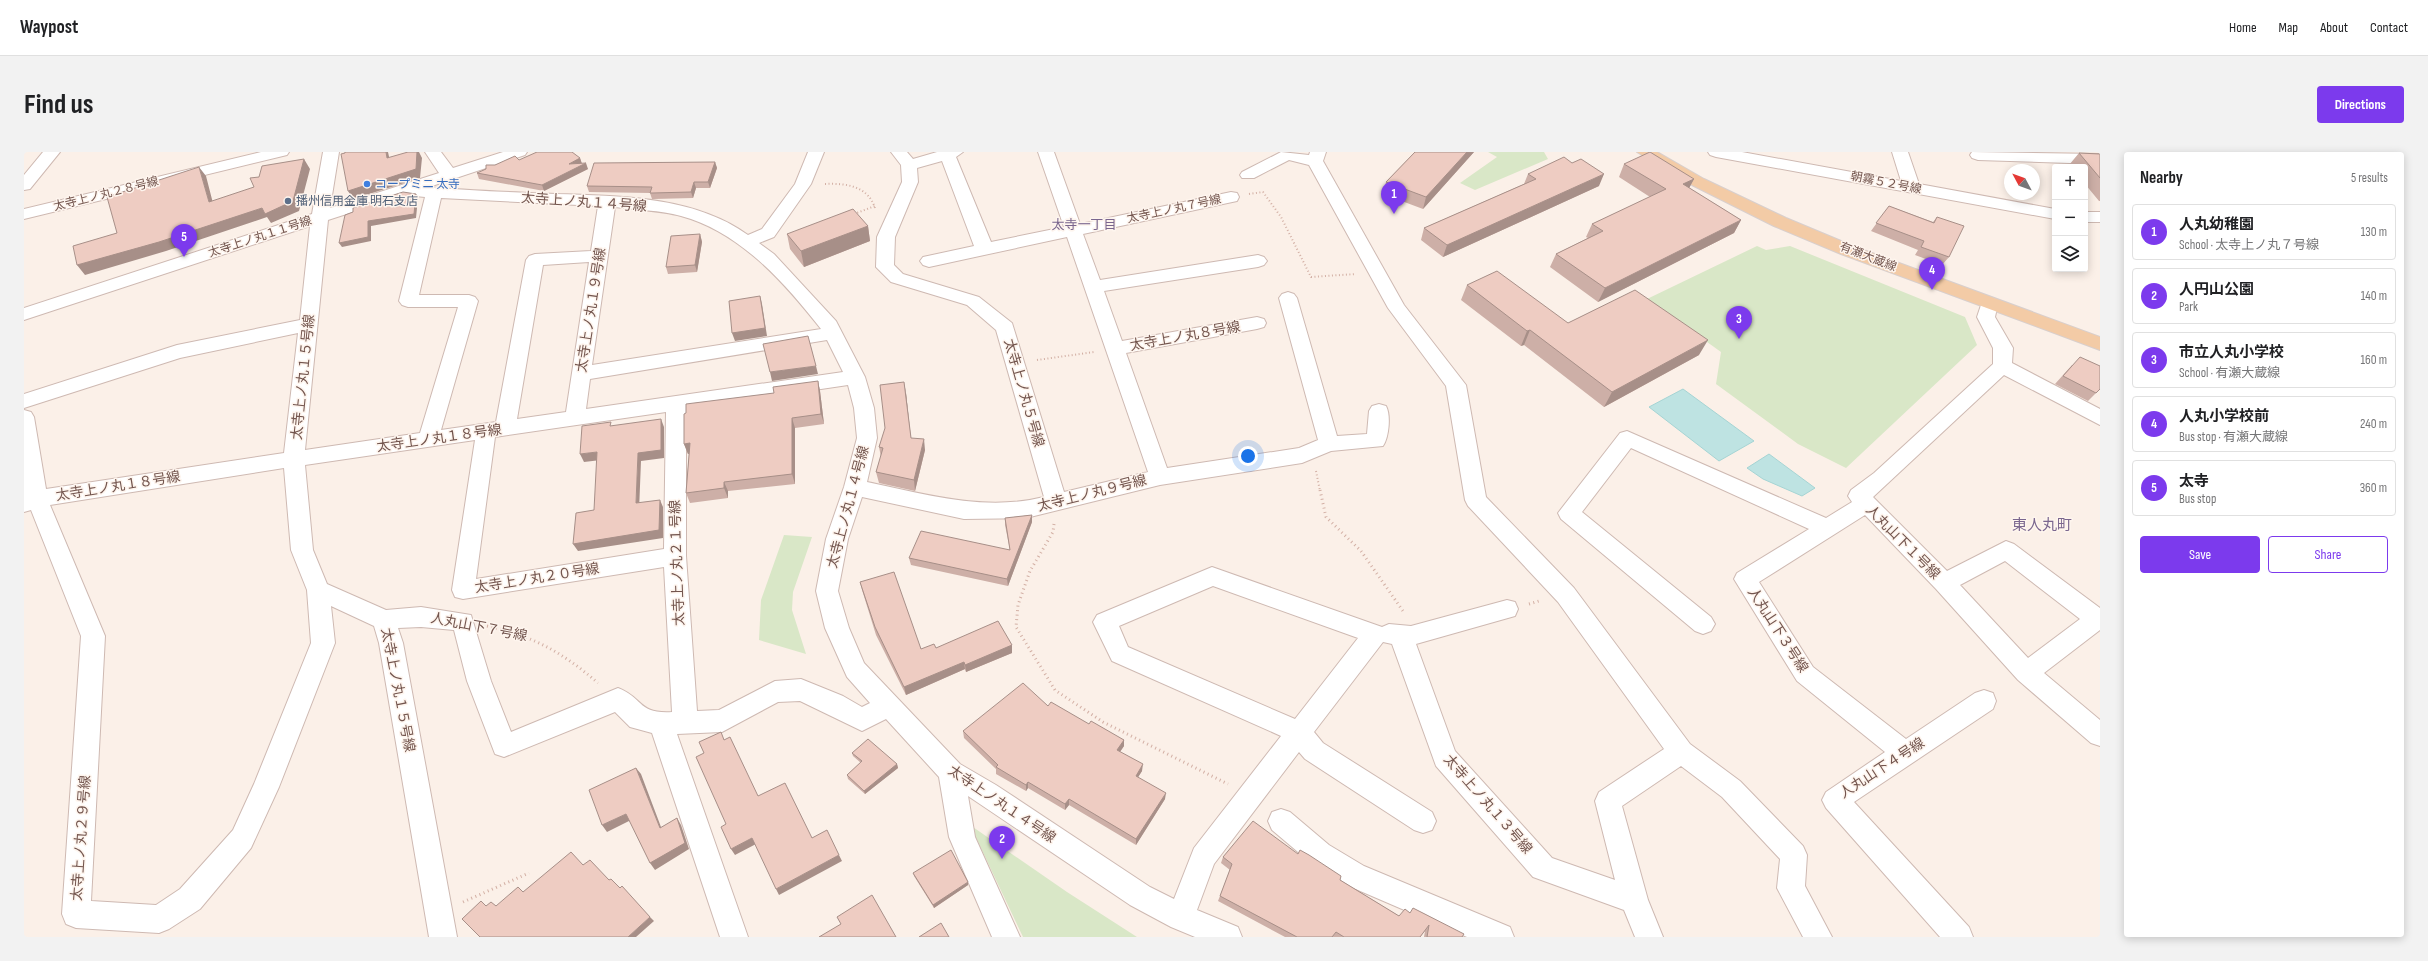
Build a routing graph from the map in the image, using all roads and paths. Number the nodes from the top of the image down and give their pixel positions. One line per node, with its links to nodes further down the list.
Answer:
1 (52, 152): 20 (street)
2 (281, 152): 29 (street, 太寺上ノ丸２８号線)
3 (331, 152): 31 (street, 太寺上ノ丸１５号線)
4 (433, 152): 19 (street)
5 (519, 152): 19 (street, 太寺上ノ丸１１号線)
6 (816, 152): 33 (street)
7 (1046, 152): 32 (street)
8 (1645, 152): 41 (main road, 有瀬大蔵線)
9 (1716, 152): 21 (street, 朝霧５２号線)
10 (1900, 152): 21 (street)
11 (951, 153): 15 (street); 34 (street)
12 (1978, 155): 13 (street)
13 (2039, 155): 16 (street); 17 (street)
14 (1317, 157): 18 (street); 38 (street)
15 (904, 158): 48 (street, 太寺上ノ丸５号線)
16 (2100, 159)
17 (2052, 170)
18 (1248, 175)
19 (450, 176): 22 (street, 太寺上ノ丸１１号線)
20 (24, 185)
21 (1912, 188): 28 (street, 朝霧５２号線)
22 (406, 190): 24 (street, 太寺上ノ丸１４号線); 31 (street, 太寺上ノ丸１１号線)
23 (1263, 192): 38 (path)
24 (434, 193): 26 (street, 太寺上ノ丸１４号線); 59 (street)
25 (1231, 197): 32 (street, 太寺上ノ丸７号線)
26 (607, 201): 33 (street, 太寺上ノ丸１４号線); 35 (street, 太寺上ノ丸１９号線)
27 (875, 206): 30 (path)
28 (2052, 213)
29 (24, 214)
30 (853, 214)
31 (320, 217): 42 (street, 太寺上ノ丸１１号線); 44 (street, 太寺上ノ丸１５号線)
32 (1073, 230): 34 (street, 太寺上ノ丸７号線); 39 (street)
33 (747, 242): 45 (street, 太寺上ノ丸１４号線)
34 (984, 248): 36 (street, 太寺上ノ丸７号線)
35 (599, 256): 50 (street, 太寺上ノ丸１９号線); 58 (street)
36 (929, 261)
37 (1258, 261): 39 (street)
38 (1377, 273): 73 (street)
39 (1093, 287): 47 (street)
40 (1288, 298): 60 (street)
41 (1989, 303): 46 (main road, 有瀬大蔵線); 49 (street)
42 (24, 314)
43 (1257, 323): 47 (street, 太寺上ノ丸８号線)
44 (309, 324): 52 (street); 62 (street, 太寺上ノ丸１５号線)
45 (832, 333): 50 (street); 51 (street, 太寺上ノ丸１４号線)
46 (2100, 344)
47 (1114, 349): 48 (path); 63 (street)
48 (1015, 363): 65 (street, 太寺上ノ丸５号線)
49 (2002, 366): 57 (street); 67 (street, 人丸山下１号線)
50 (581, 374): 56 (street, 太寺上ノ丸１９号線)
51 (855, 377): 53 (street, 太寺上ノ丸１８号線); 64 (street, 太寺上ノ丸１４号線)
52 (24, 401)
53 (676, 404): 56 (street, 太寺上ノ丸１８号線); 70 (street, 太寺上ノ丸２１号線)
54 (1379, 410): 60 (street, 太寺上ノ丸９号線)
55 (24, 416): 66 (street)
56 (575, 418): 58 (street, 太寺上ノ丸１８号線)
57 (2100, 418)
58 (496, 430): 59 (street, 太寺上ノ丸１８号線); 70 (street, 太寺上ノ丸２０号線)
59 (428, 440): 62 (street, 太寺上ノ丸１８号線)
60 (1329, 444): 61 (street, 太寺上ノ丸９号線)
61 (1302, 455): 63 (street, 太寺上ノ丸９号線); 79 (path)
62 (294, 460): 66 (street, 太寺上ノ丸１８号線); 72 (street, 太寺上ノ丸１５号線)
63 (1160, 477): 65 (street, 太寺上ノ丸９号線)
64 (854, 487): 65 (street, 太寺上ノ丸９号線); 83 (street, 太寺上ノ丸１４号線)
65 (1056, 501)
66 (30, 502): 72 (street, 太寺上ノ丸２９号線)
67 (1866, 504): 68 (street, 人丸山下３号線); 71 (street, 人丸山下１号線)
68 (1828, 528): 77 (street); 88 (street, 人丸山下３号線)
69 (1053, 532): 90 (path)
70 (674, 556): 84 (street, 太寺上ノ丸２１号線)
71 (1944, 583): 80 (street, 人丸山下１号線); 80 (street)
72 (318, 590): 75 (street, 太寺上ノ丸１５号線)
73 (1566, 595): 74 (path); 87 (street)
74 (1507, 609): 79 (street)
75 (384, 620): 76 (street, 人丸山下７号線); 95 (street, 太寺上ノ丸１５号線)
76 (463, 622): 81 (path, 人丸山下７号線); 81 (street)
77 (1703, 624)
78 (1376, 634): 79 (street); 85 (street); 85 (street)
79 (1401, 635): 94 (street, 太寺上ノ丸１３号線)
80 (2026, 673): 86 (street, 人丸山下１号線)
81 (618, 699): 84 (street)
82 (1984, 701): 88 (street, 人丸山下４号線)
83 (887, 706): 84 (street); 89 (street, 太寺上ノ丸１４号線)
84 (673, 723): 98 (street, 太寺上ノ丸２１号線)
85 (1300, 733): 92 (street); 96 (street)
86 (2100, 735)
87 (1681, 752): 94 (street); 103 (street)
88 (1905, 753): 104 (street, 人丸山下４号線)
89 (951, 772): 96 (street, 太寺上ノ丸１４号線); 99 (street)
90 (1222, 780)
91 (1281, 821): 101 (street)
92 (1422, 821)
93 (529, 873): 95 (path)
94 (1634, 900): 102 (street)
95 (439, 913): 97 (street, 太寺上ノ丸１５号線)
96 (1181, 917): 100 (street, 太寺上ノ丸１４号線)
97 (443, 937)
98 (734, 937)
99 (1006, 937)
100 (1228, 937)
101 (1500, 937)
102 (1649, 937)
103 (1818, 937)
104 (1959, 937)

